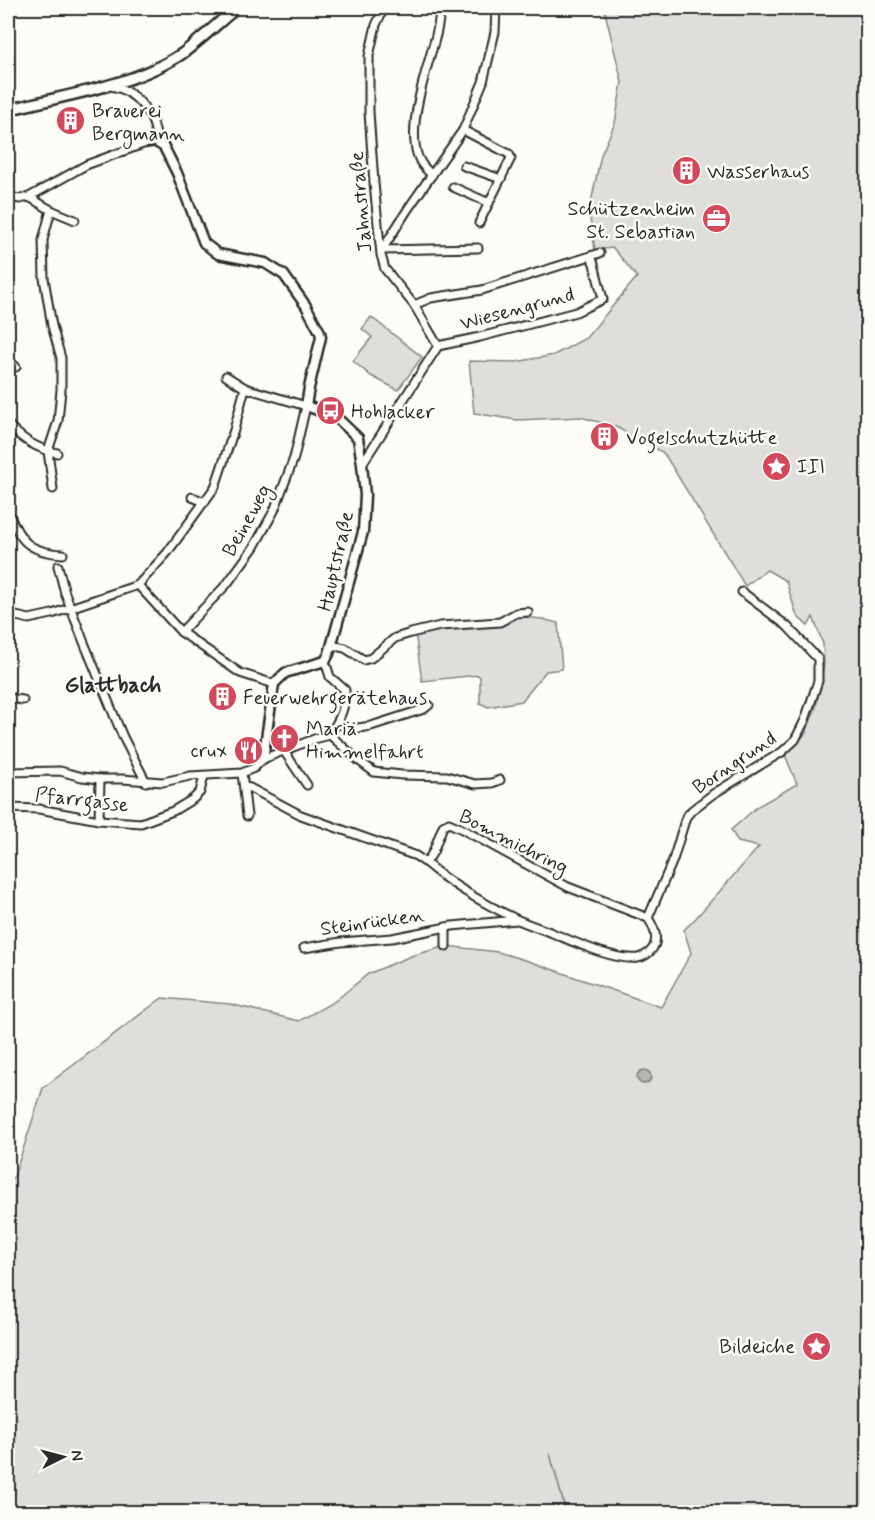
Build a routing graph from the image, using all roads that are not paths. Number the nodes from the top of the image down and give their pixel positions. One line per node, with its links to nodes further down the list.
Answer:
1 (234, 8): 5 (main road)
2 (384, 8): 20 (street, Jahnstraße)
3 (441, 8): 10 (street)
4 (496, 8): 7 (street)
5 (108, 86): 6 (main road); 8 (street)
6 (8, 110)
7 (463, 130): 10 (street); 11 (street)
8 (156, 142): 14 (street); 29 (street)
9 (464, 165): 11 (street)
10 (432, 175): 20 (street)
11 (501, 179): 15 (street)
12 (453, 187): 15 (street)
13 (8, 197): 14 (street)
14 (29, 197): 16 (street)
15 (489, 203): 18 (street)
16 (51, 210): 17 (street); 31 (street)
17 (75, 220)
18 (479, 223)
19 (477, 248): 20 (street)
20 (381, 252): 23 (street, Jahnstraße)
21 (600, 253): 22 (street)
22 (591, 256): 23 (street); 24 (street, Wiesengrund)
23 (414, 305): 24 (street, Jahnstraße)
24 (438, 346): 33 (street)
25 (8, 360): 26 (street)
26 (16, 367)
27 (226, 376): 28 (street)
28 (245, 388): 29 (street); 36 (street)
29 (306, 406): 33 (street, Hauptstraße); 45 (street, Beineweg)
30 (8, 424): 31 (street)
31 (48, 451): 32 (street); 34 (street)
32 (57, 453)
33 (362, 464): 46 (street, Hauptstraße)
34 (53, 489)
35 (192, 497): 36 (street)
36 (204, 502): 40 (street)
37 (8, 511): 38 (street)
38 (63, 554)
39 (58, 566): 42 (street)
40 (138, 585): 42 (street); 45 (street)
41 (742, 592): 68 (street, Borngrund)
42 (70, 607): 43 (street); 61 (street)
43 (8, 610)
44 (528, 612): 46 (street)
45 (181, 632): 48 (street)
46 (331, 645): 47 (street, Hauptstraße)
47 (325, 661): 48 (street); 52 (street)
48 (274, 684): 55 (street)
49 (8, 698): 50 (street)
50 (23, 700)
51 (429, 705): 52 (street)
52 (337, 723): 53 (street)
53 (330, 735): 54 (street); 60 (street)
54 (284, 751): 55 (street); 62 (street)
55 (263, 759): 57 (street)
56 (8, 772): 59 (street)
57 (242, 773): 58 (street); 63 (street)
58 (204, 776): 61 (street); 66 (street, Pfarrgasse)
59 (100, 779): 61 (street); 66 (street)
60 (500, 780)
61 (146, 782)
62 (307, 785)
63 (244, 788): 65 (street); 67 (street)
64 (8, 808): 66 (street, Pfarrgasse)
65 (247, 816)
66 (99, 820)
67 (426, 863): 68 (street, Bommichring); 69 (street)
68 (648, 918): 69 (street)
69 (518, 920): 70 (street, Steinrücken)
70 (446, 927): 71 (street, Steinrücken); 72 (street, Steinrücken)
71 (446, 946)
72 (304, 948)

